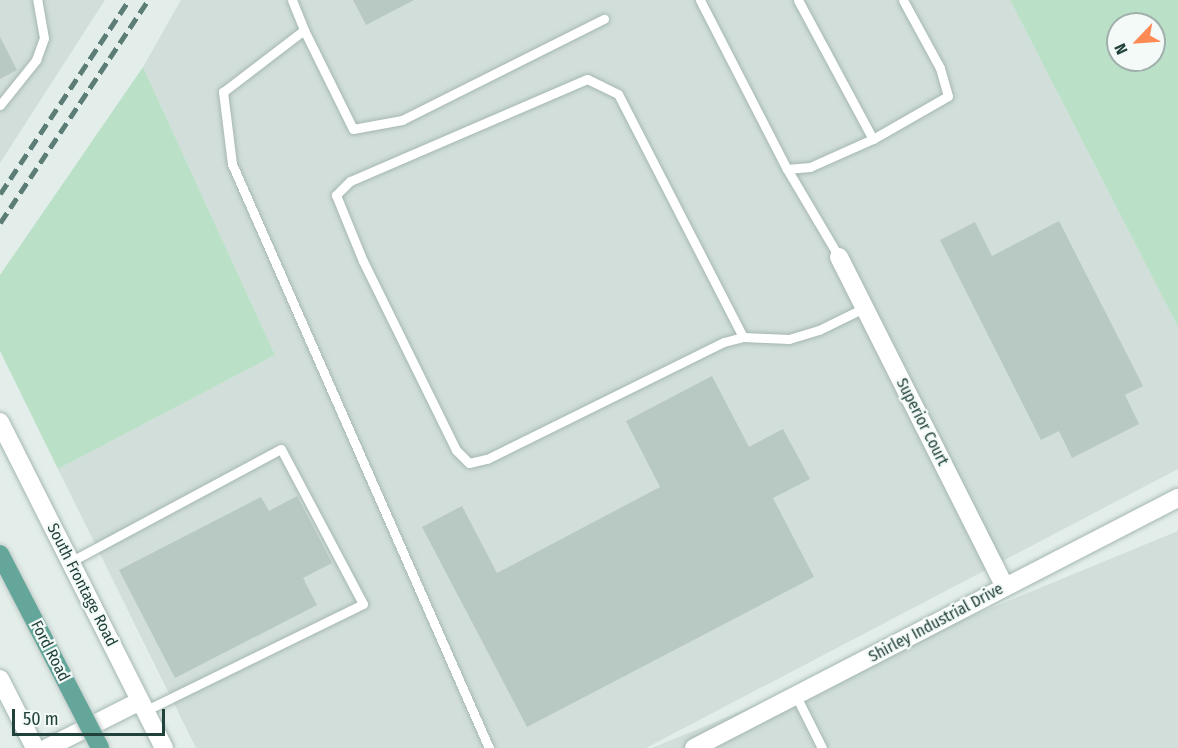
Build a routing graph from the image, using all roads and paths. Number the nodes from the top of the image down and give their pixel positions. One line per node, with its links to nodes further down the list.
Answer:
1 (37, 0): 8 (lane)
2 (292, 0): 7 (lane)
3 (700, 0): 10 (lane)
4 (798, 0): 9 (lane)
5 (903, 0): 9 (lane)
6 (604, 19): 7 (lane)
7 (304, 30): 26 (lane)
8 (0, 105)
9 (873, 139): 10 (lane)
10 (787, 169): 11 (lane)
11 (839, 257): 12 (street, Superior Court)
12 (864, 308): 13 (lane); 18 (street, Superior Court)
13 (743, 337): 13 (lane)
14 (1, 426): 17 (street, South Frontage Road)
15 (1178, 498): 18 (street, Shirley Industrial Drive)
16 (0, 554): 24 (main road, Ford Road, bridge)
17 (70, 561): 21 (street, South Frontage Road); 21 (lane)
18 (1005, 587): 20 (street, Shirley Industrial Drive)
19 (0, 679): 22 (street)
20 (796, 696): 27 (street, Shirley Industrial Drive); 28 (lane)
21 (143, 706): 23 (street); 25 (street, South Frontage Road)
22 (35, 748)
23 (47, 748)
24 (100, 748)
25 (164, 748)
26 (489, 748)
27 (694, 748)
28 (822, 748)

